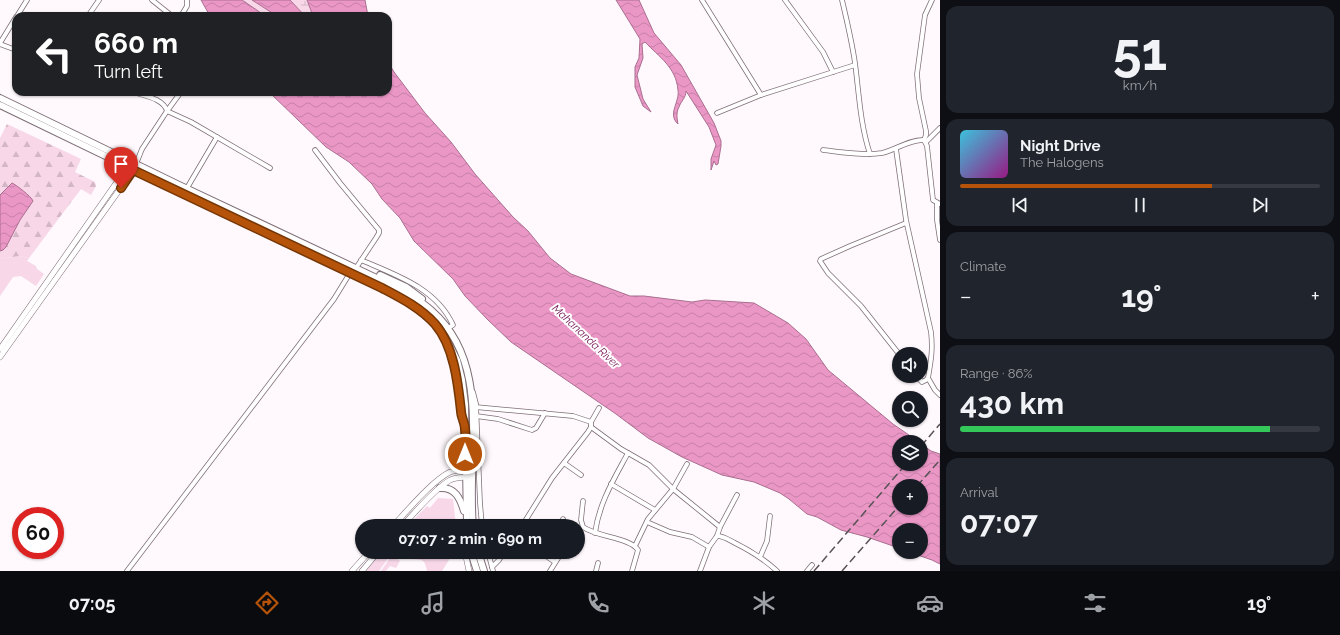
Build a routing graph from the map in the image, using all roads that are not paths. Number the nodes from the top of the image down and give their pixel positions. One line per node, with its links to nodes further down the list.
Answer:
1 (27, 0): 9 (street)
2 (99, 0): 10 (street)
3 (152, 0): 11 (street)
4 (187, 0): 12 (street)
5 (702, 0): 18 (street)
6 (785, 0): 17 (street)
7 (842, 0): 16 (street)
8 (932, 0): 27 (street)
9 (19, 12)
10 (91, 12)
11 (167, 12)
12 (183, 12)
13 (12, 24): 14 (street)
14 (0, 44): 15 (street)
15 (12, 48)
16 (855, 66): 17 (street); 31 (street)
17 (833, 72): 18 (street)
18 (761, 95): 24 (street)
19 (147, 96): 23 (street)
20 (179, 96): 23 (street)
21 (0, 98): 32 (main road)
22 (0, 105): 32 (main road)
23 (167, 111): 26 (street); 32 (street)
24 (718, 113)
25 (940, 128): 27 (street)
26 (217, 137): 33 (street); 34 (street)
27 (925, 141): 28 (street); 35 (street)
28 (896, 149): 31 (street); 36 (street)
29 (315, 150): 38 (street)
30 (823, 150): 31 (street)
31 (870, 154)
32 (131, 165): 34 (main road); 40 (main road); 43 (street); 44 (street)
33 (270, 168)
34 (187, 188): 39 (main road)
35 (938, 204): 37 (street)
36 (906, 223): 42 (street); 45 (street)
37 (940, 240)
38 (361, 260): 39 (street); 41 (street)
39 (356, 268): 41 (main road)
40 (350, 273): 56 (main road); 93 (street)
41 (447, 329): 47 (main road)
42 (894, 347)
43 (0, 349)
44 (0, 357)
45 (928, 378): 46 (street)
46 (940, 395)
47 (474, 407): 49 (street); 50 (main road)
48 (600, 408): 51 (street)
49 (545, 413): 50 (street); 51 (street)
50 (474, 416): 55 (street); 56 (main road)
51 (591, 424): 52 (street); 53 (street)
52 (628, 453): 58 (street); 60 (street)
53 (564, 463): 57 (street); 72 (street)
54 (687, 464): 60 (street)
55 (479, 472): 56 (street); 71 (street)
56 (469, 473): 59 (street); 61 (street); 67 (main road); 70 (main road)
57 (581, 475)
58 (611, 484): 65 (street); 75 (street)
59 (440, 488): 63 (street); 67 (main road)
60 (673, 489): 65 (street); 74 (street)
61 (426, 492): 63 (street); 68 (street)
62 (737, 495): 74 (street)
63 (431, 497): 69 (street)
64 (583, 500): 75 (street)
65 (655, 510): 73 (street)
66 (770, 516): 79 (street)
67 (466, 518)
68 (400, 519)
69 (409, 519)
70 (472, 519)
71 (482, 519)
72 (526, 519)
73 (647, 522): 77 (street); 78 (street)
74 (720, 527): 76 (street)
75 (595, 533): 77 (street)
76 (717, 536): 78 (street); 79 (street)
77 (635, 546): 101 (street)
78 (709, 547): 102 (street)
79 (760, 557): 103 (street)
80 (363, 559): 94 (street)
81 (372, 559): 95 (street)
82 (466, 559): 96 (street)
83 (473, 559): 97 (main road)
84 (480, 559): 98 (main road)
85 (490, 559): 92 (street)
86 (500, 559): 92 (street)
87 (550, 559): 89 (street)
88 (557, 559): 89 (street)
89 (555, 562): 99 (street)
90 (598, 563): 100 (street)
91 (812, 565): 104 (street)
92 (492, 569)
93 (126, 571)
94 (352, 571)
95 (362, 571)
96 (469, 571)
97 (476, 571)
98 (484, 571)
99 (550, 571)
100 (596, 571)
101 (632, 571)
102 (700, 571)
103 (777, 571)
104 (807, 571)

